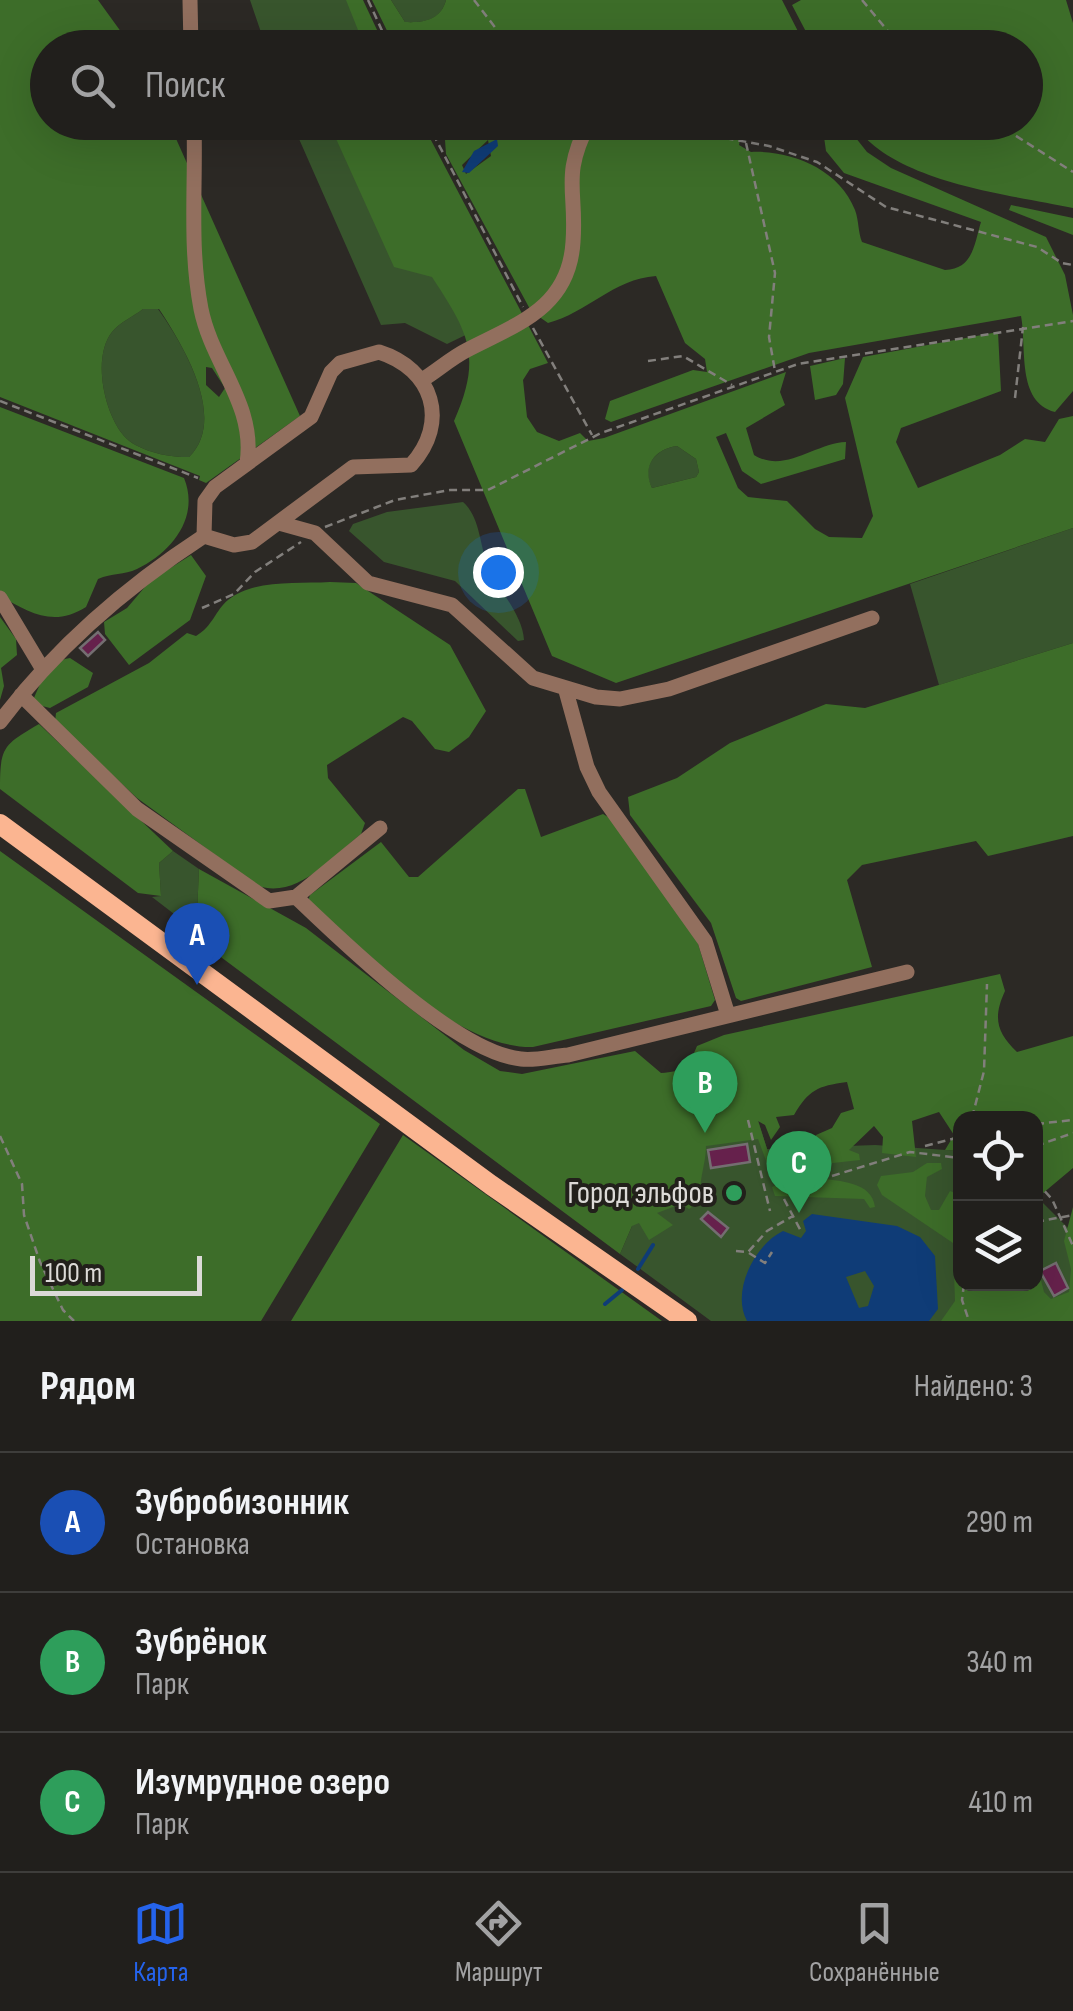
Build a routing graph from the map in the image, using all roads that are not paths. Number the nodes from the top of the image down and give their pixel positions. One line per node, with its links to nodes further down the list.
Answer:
1 (190, 0): 2 (lane)
2 (191, 30)
3 (194, 140): 6 (lane)
4 (580, 140): 5 (lane)
5 (422, 380): 6 (lane); 7 (lane)
6 (247, 463): 8 (lane)
7 (278, 523): 8 (lane); 12 (lane)
8 (204, 536): 11 (lane)
9 (0, 598): 11 (lane)
10 (872, 618): 12 (lane)
11 (42, 668): 13 (lane)
12 (566, 691): 19 (lane)
13 (20, 695): 14 (lane); 17 (lane)
14 (0, 722)
15 (0, 824): 20 (main road)
16 (380, 828): 17 (lane)
17 (296, 897): 19 (lane)
18 (907, 972): 19 (lane)
19 (728, 1015)
20 (687, 1321)

